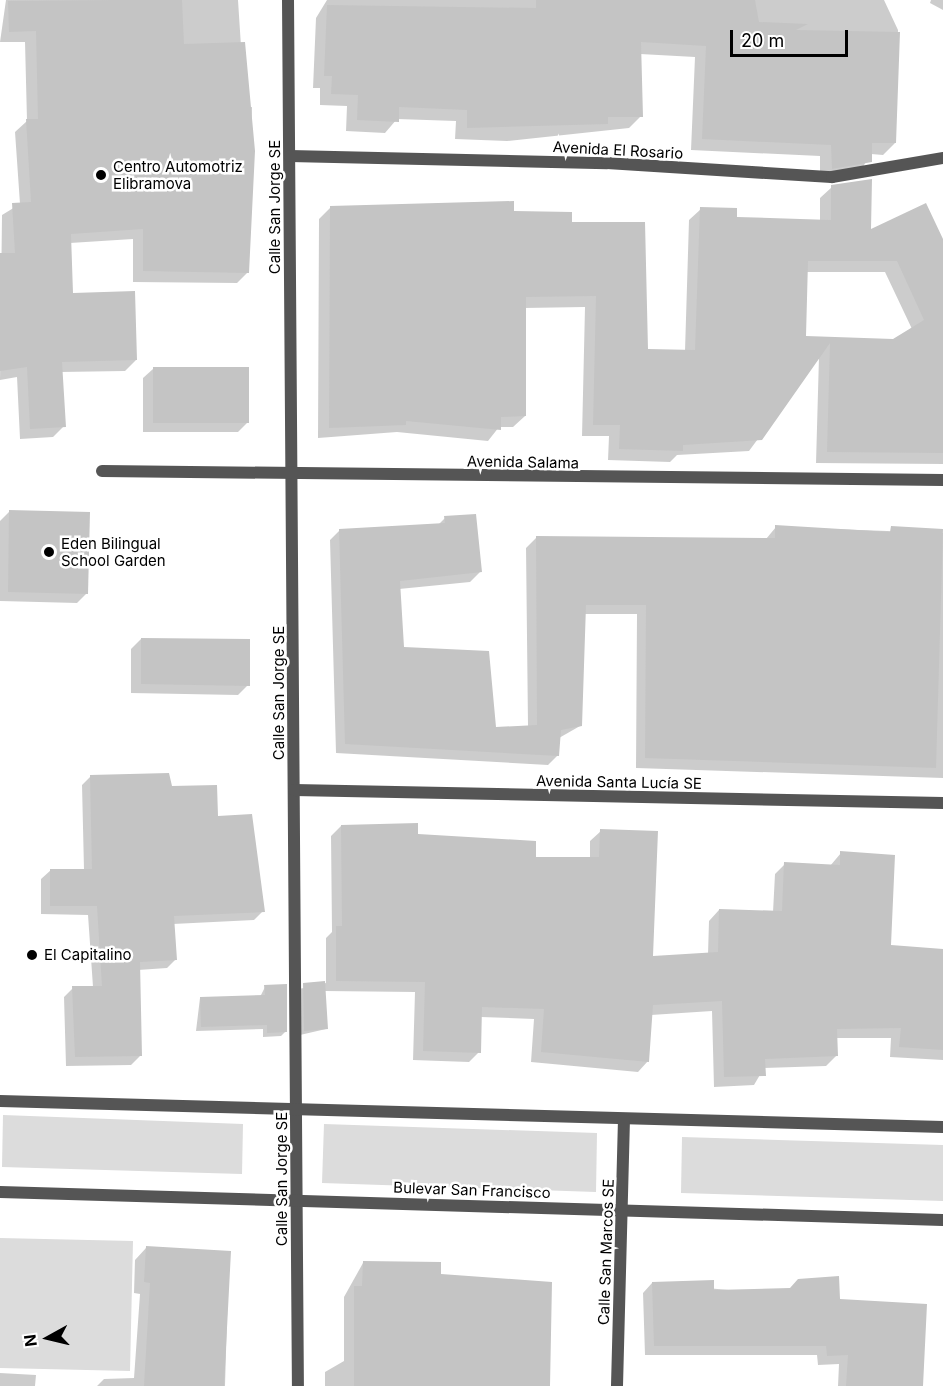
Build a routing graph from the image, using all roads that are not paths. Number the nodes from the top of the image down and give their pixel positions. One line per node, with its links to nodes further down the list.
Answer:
1 (288, 0): 2 (street, Calle San Jorge SE)
2 (290, 156): 3 (street, Avenida El Rosario); 5 (street, Calle San Jorge SE)
3 (943, 158)
4 (102, 471): 5 (street, Avenida Salama)
5 (292, 475): 6 (street, Avenida Salama); 7 (street, Calle San Jorge SE)
6 (943, 480)
7 (294, 790): 8 (street, Avenida Santa Lucía SE); 10 (street, Calle San Jorge SE)
8 (943, 803)
9 (0, 1101): 10 (street)
10 (297, 1110): 11 (street); 14 (street, Calle San Jorge SE)
11 (624, 1119): 12 (street); 15 (street, Calle San Marcos SE)
12 (943, 1127)
13 (0, 1192): 14 (street, Bulevar San Francisco)
14 (297, 1200): 15 (street, Bulevar San Francisco); 17 (street, Calle San Jorge SE)
15 (622, 1209): 16 (street, Bulevar San Francisco); 18 (street, Calle San Marcos SE)
16 (943, 1220)
17 (298, 1386)
18 (617, 1386)

